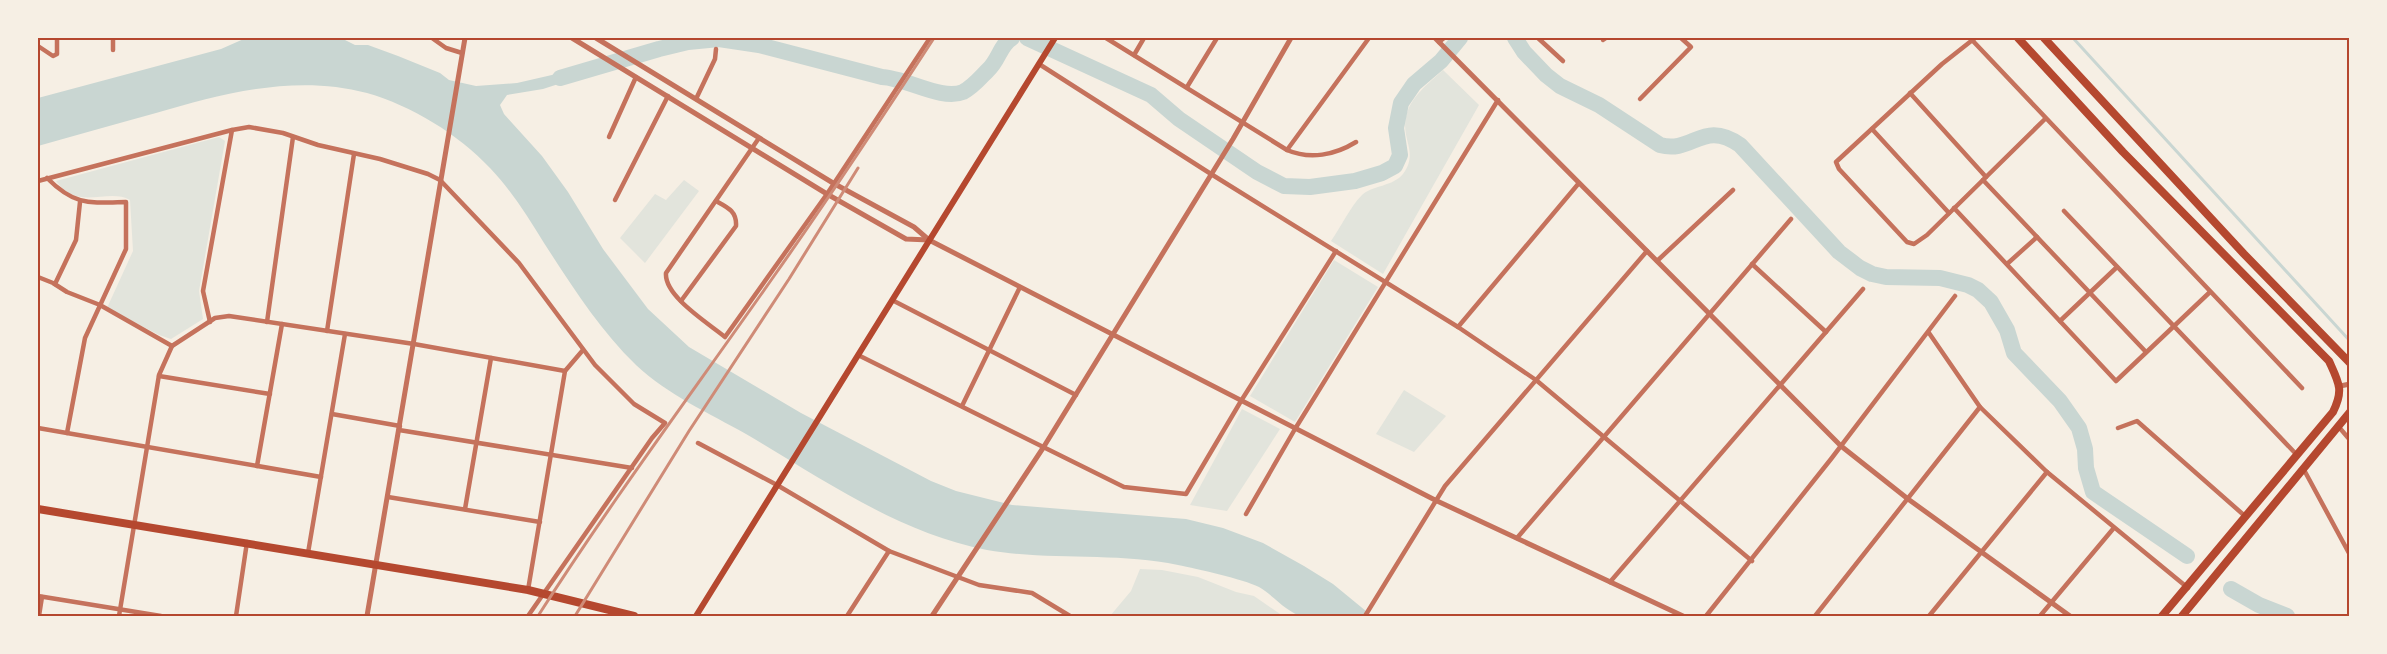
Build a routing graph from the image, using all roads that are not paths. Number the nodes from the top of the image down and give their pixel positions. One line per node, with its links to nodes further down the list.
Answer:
1 (57, 38): 20 (street)
2 (113, 38): 22 (street)
3 (432, 38): 23 (street)
4 (465, 38): 23 (street)
5 (572, 38): 27 (street)
6 (596, 38): 31 (street)
7 (930, 38): 50 (street)
8 (1055, 38): 25 (main road)
9 (1106, 38): 24 (street)
10 (1144, 38): 24 (street)
11 (1217, 38): 28 (street)
12 (1290, 38): 35 (street)
13 (1369, 38): 43 (street)
14 (1538, 38): 26 (street)
15 (1681, 38): 32 (street)
16 (2018, 38): 105 (highway)
17 (2044, 38): 99 (highway)
18 (1439, 39): 33 (street)
19 (1974, 39): 29 (street); 34 (street)
20 (38, 46)
21 (716, 49): 31 (street)
22 (113, 50)
23 (462, 53): 49 (street)
24 (1134, 55): 28 (street)
25 (1040, 62): 45 (street); 62 (main road)
26 (1563, 62)
27 (636, 77): 30 (street); 39 (street)
28 (1187, 87): 35 (street)
29 (1910, 93): 36 (street); 47 (street)
30 (668, 96): 42 (street); 54 (street)
31 (696, 99): 40 (street)
32 (1640, 99)
33 (1498, 100): 51 (street); 70 (street)
34 (2045, 119): 47 (street); 75 (street)
35 (1243, 122): 43 (street); 45 (street)
36 (1872, 129): 59 (street); 59 (street)
37 (232, 130): 38 (street); 46 (street); 82 (street)
38 (293, 137): 44 (street); 83 (street)
39 (609, 137)
40 (759, 138): 42 (street); 50 (street)
41 (1356, 142): 43 (street)
42 (753, 148): 53 (street); 55 (street)
43 (1287, 150)
44 (354, 154): 49 (street); 87 (street)
45 (1211, 174): 63 (street); 91 (street)
46 (47, 178): 48 (street); 56 (street)
47 (1985, 178): 57 (street); 61 (street)
48 (38, 180)
49 (440, 180): 92 (street); 94 (street)
50 (833, 183): 53 (street); 62 (street)
51 (1579, 183): 64 (street); 86 (street)
52 (1733, 190): 65 (street)
53 (826, 194): 62 (street); 78 (street)
54 (615, 200)
55 (716, 201): 78 (street); 78 (street)
56 (80, 202): 71 (street); 79 (street)
57 (1954, 208): 59 (street); 67 (street)
58 (2064, 211): 68 (street)
59 (1949, 213)
60 (1791, 219): 66 (street)
61 (2037, 237): 67 (street); 74 (street)
62 (929, 240): 72 (street); 77 (main road)
63 (1336, 251): 70 (street); 109 (street)
64 (1647, 251): 65 (street); 102 (street)
65 (1657, 261): 80 (street)
66 (1752, 264): 80 (street); 88 (street)
67 (2007, 264): 81 (street)
68 (2117, 267): 74 (street); 85 (street)
69 (38, 277): 71 (street)
70 (1386, 281): 86 (street); 118 (street)
71 (56, 284): 79 (street)
72 (1020, 288): 91 (street); 95 (street)
73 (1863, 289): 88 (street)
74 (2090, 292): 81 (street); 96 (street)
75 (2210, 292): 85 (street); 106 (street)
76 (1955, 296): 89 (street)
77 (892, 300): 95 (street); 97 (main road)
78 (681, 301)
79 (100, 305): 93 (street); 119 (street)
80 (1709, 314): 104 (street); 120 (street)
81 (2060, 321): 96 (street)
82 (210, 322): 83 (street); 93 (street)
83 (267, 322): 84 (street)
84 (282, 324): 87 (street); 107 (street)
85 (2174, 326): 96 (street); 128 (street)
86 (1458, 327): 102 (street)
87 (327, 331): 90 (street)
88 (1826, 332): 104 (street)
89 (1929, 333): 111 (street); 124 (street)
90 (345, 334): 92 (street); 113 (street)
91 (1114, 334): 108 (street); 109 (street)
92 (414, 344): 98 (street); 116 (street)
93 (172, 346): 101 (street)
94 (583, 350): 100 (street); 130 (street)
95 (989, 351): 108 (street); 110 (street)
96 (2146, 352)
97 (858, 355): 110 (street); 134 (main road)
98 (491, 358): 100 (street); 122 (street)
99 (2349, 363)
100 (565, 371): 127 (street)
101 (159, 376): 107 (street); 125 (street)
102 (1536, 380): 120 (street); 136 (street)
103 (2349, 384): 105 (street)
104 (1779, 385): 124 (street); 138 (street)
105 (2340, 386): 128 (highway)
106 (2302, 388)
107 (270, 394): 129 (street)
108 (1076, 395): 126 (street)
109 (1241, 401): 118 (street); 126 (street)
110 (962, 406): 126 (street)
111 (1980, 406): 132 (street); 137 (street)
112 (2349, 412): 114 (highway)
113 (332, 414): 116 (street); 133 (street)
114 (2338, 426): 121 (street); 131 (highway)
115 (38, 428): 119 (street)
116 (399, 428): 122 (street); 135 (street)
117 (2118, 428): 142 (street)
118 (1295, 429): 136 (street); 141 (street)
119 (67, 433): 125 (street)
120 (1603, 436): 138 (street); 146 (street)
121 (2349, 440)
122 (476, 443): 127 (street); 140 (street)
123 (698, 443): 134 (street)
124 (1841, 446): 137 (street); 152 (street)
125 (147, 447): 129 (street); 144 (street)
126 (1043, 448): 154 (street)
127 (550, 454): 130 (street); 143 (street)
128 (2296, 454): 142 (highway)
129 (257, 466): 133 (street)
130 (632, 468): 158 (street)
131 (2303, 468): 151 (street); 181 (highway)
132 (2047, 472): 145 (street); 150 (street)
133 (321, 477): 149 (street)
134 (777, 485): 148 (street); 169 (main road)
135 (388, 497): 140 (street); 153 (street)
136 (1435, 500): 146 (street); 173 (street)
137 (1908, 500): 150 (street); 176 (street)
138 (1681, 501): 152 (street); 155 (street)
139 (38, 509): 144 (highway)
140 (465, 509): 143 (street)
141 (1246, 514)
142 (2246, 517): 156 (highway)
143 (540, 522): 157 (street)
144 (134, 525): 147 (highway); 161 (street)
145 (2113, 529): 156 (street); 160 (street)
146 (1517, 538): 155 (street)
147 (248, 542): 149 (highway); 165 (street)
148 (889, 551): 154 (street); 170 (street)
149 (308, 553): 153 (highway)
150 (1981, 554): 160 (street); 177 (street)
151 (2349, 555)
152 (1752, 561): 175 (street)
153 (376, 566): 157 (highway); 166 (street)
154 (958, 576): 171 (street); 172 (street)
155 (1610, 582): 174 (street)
156 (2188, 588): 180 (highway)
157 (528, 590): 158 (highway)
158 (543, 594): 167 (street); 168 (highway)
159 (40, 596): 161 (street); 162 (street)
160 (2051, 603): 178 (street); 179 (street)
161 (120, 609): 163 (street); 164 (street)
162 (39, 616)
163 (118, 616)
164 (160, 616)
165 (236, 616)
166 (367, 616)
167 (528, 616)
168 (634, 616)
169 (696, 616)
170 (847, 616)
171 (932, 616)
172 (1070, 616)
173 (1365, 616)
174 (1683, 616)
175 (1706, 616)
176 (1815, 616)
177 (1929, 616)
178 (2040, 616)
179 (2070, 616)
180 (2162, 616)
181 (2182, 616)

